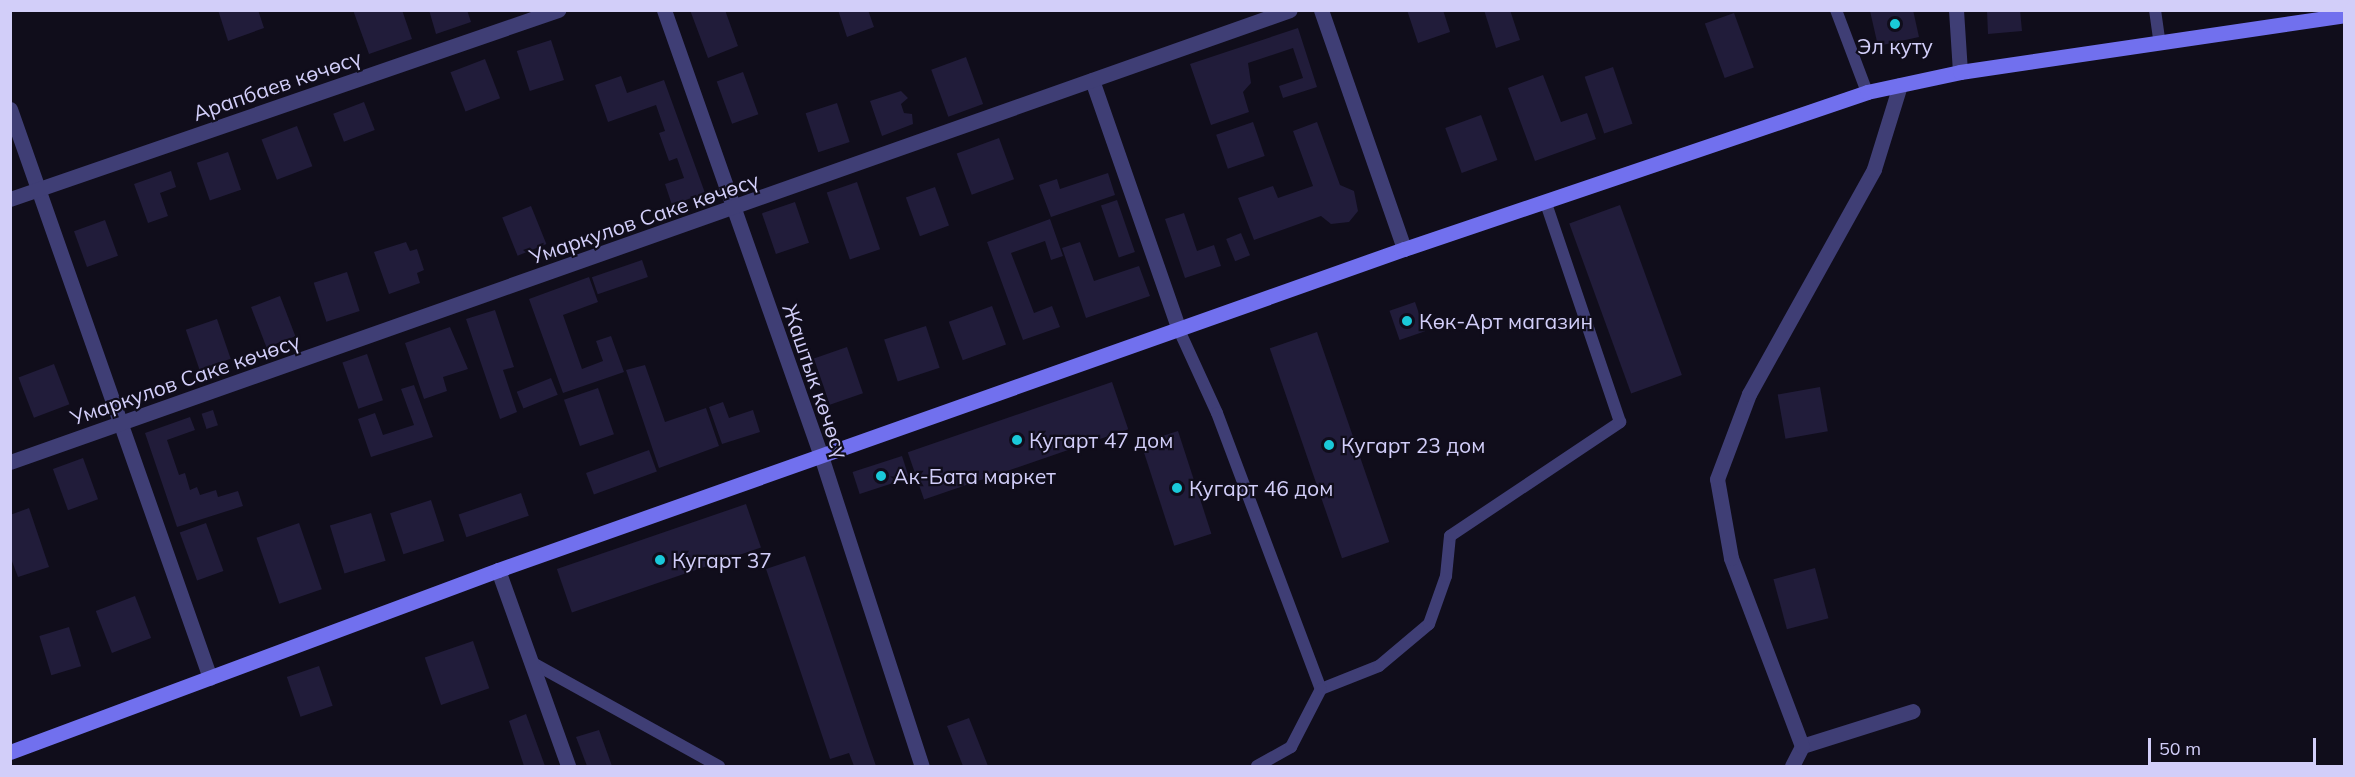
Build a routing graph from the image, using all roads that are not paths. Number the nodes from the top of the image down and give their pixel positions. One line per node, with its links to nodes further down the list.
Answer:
1 (558, 10): 15 (street, Арапбаев көчөсү)
2 (664, 10): 18 (street, Жаштык көчөсү)
3 (1290, 10): 11 (street, Умаркулов Саке көчөсү)
4 (1321, 10): 19 (street)
5 (1836, 10): 13 (lane)
6 (1956, 10): 10 (street)
7 (2155, 10): 9 (lane)
8 (2344, 15): 9 (main road)
9 (2160, 44): 10 (main road)
10 (1960, 72): 12 (main road)
11 (1092, 80): 18 (street, Умаркулов Саке көчөсү); 20 (street)
12 (1900, 85): 13 (main road); 29 (street)
13 (1867, 92): 17 (main road)
14 (10, 109): 15 (street)
15 (39, 189): 16 (street, Арапбаев көчөсү); 21 (street)
16 (10, 199)
17 (1545, 201): 19 (main road); 27 (lane)
18 (735, 208): 21 (street, Умаркулов Саке көчөсү); 22 (street, Жаштык көчөсү)
19 (1404, 249): 20 (main road)
20 (1179, 330): 22 (main road); 27 (lane)
21 (121, 424): 23 (street, Умаркулов Саке көчөсү); 26 (street)
22 (821, 456): 24 (main road); 33 (street, Жаштык көчөсү)
23 (10, 462)
24 (498, 570): 25 (street); 26 (main road)
25 (531, 662): 31 (street); 32 (lane)
26 (210, 678): 30 (main road)
27 (1321, 689): 34 (lane)
28 (1913, 711): 29 (street)
29 (1802, 747): 35 (street)
30 (10, 752)
31 (568, 766)
32 (719, 766)
33 (922, 766)
34 (1257, 766)
35 (1792, 766)

